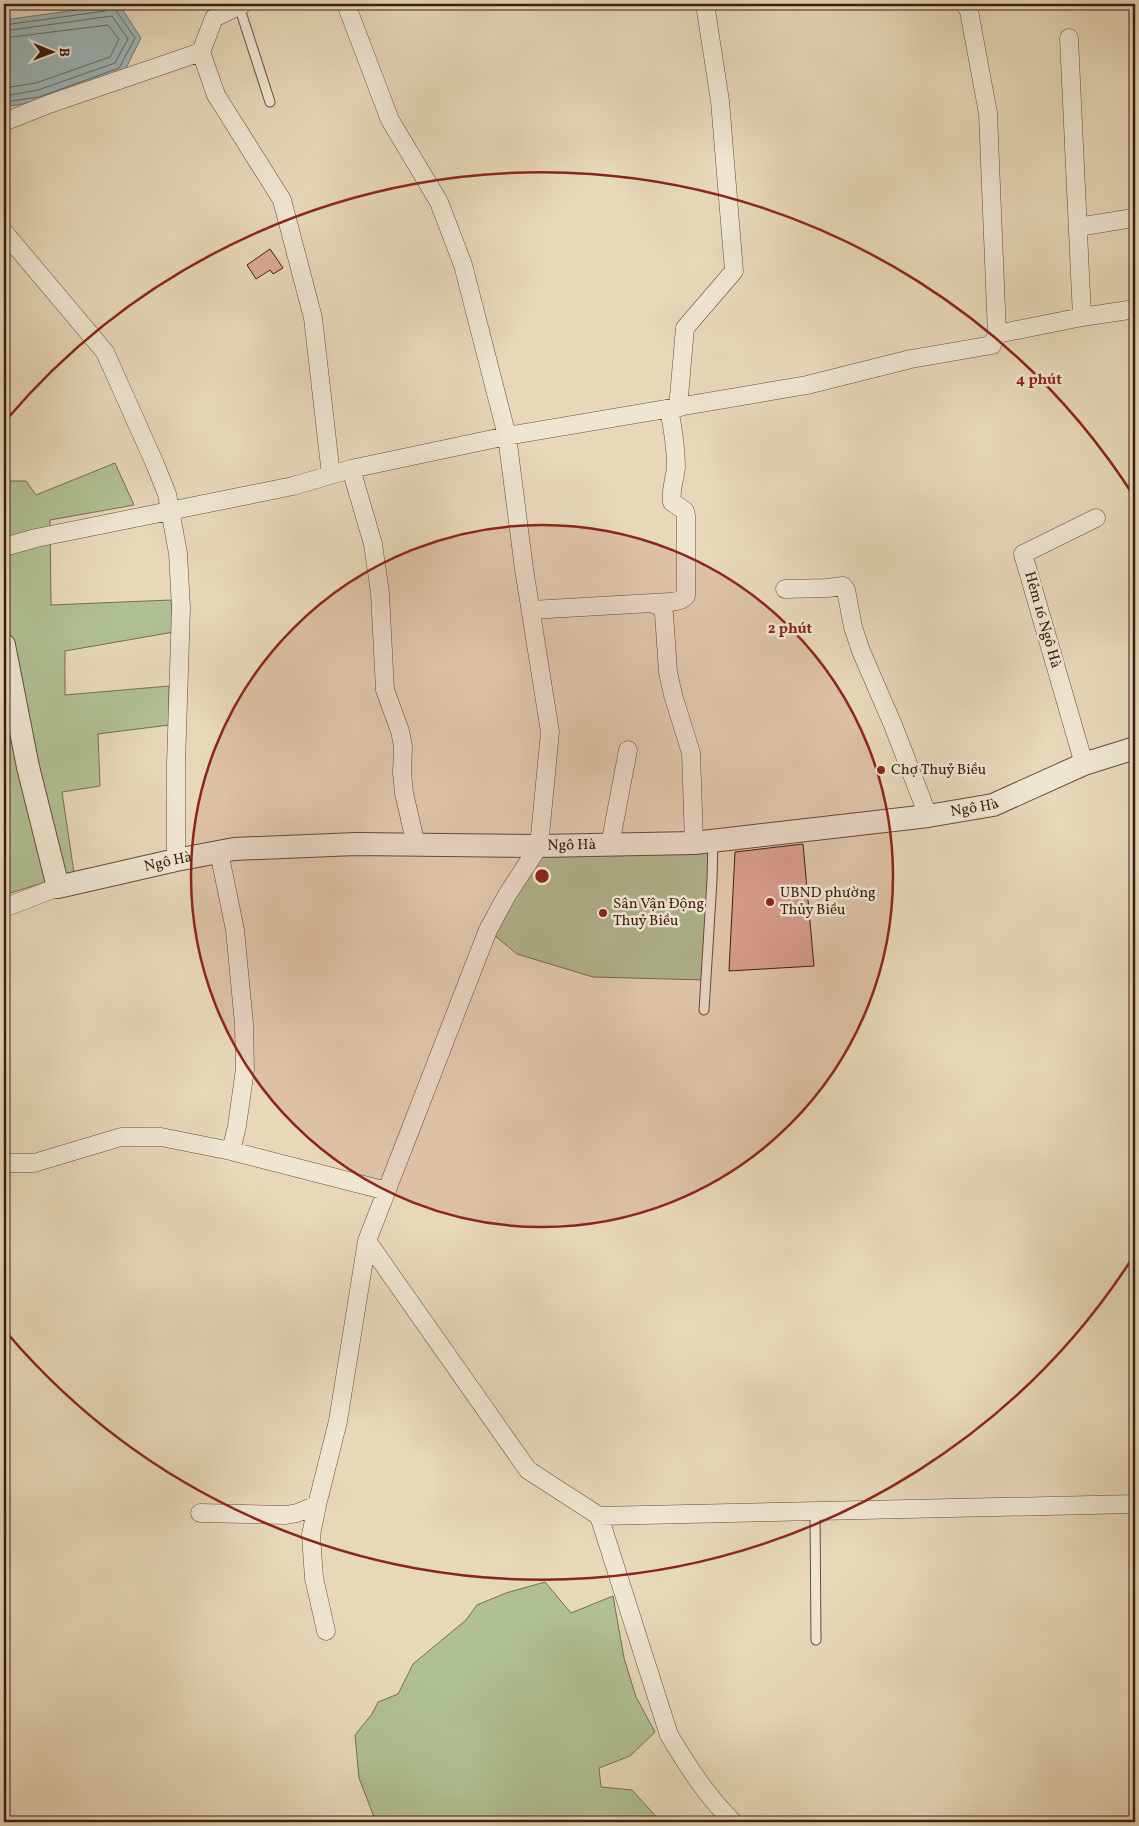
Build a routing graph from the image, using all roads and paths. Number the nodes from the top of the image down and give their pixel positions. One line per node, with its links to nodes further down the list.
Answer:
1 (346, 4): 16 (street)
2 (705, 4): 15 (street)
3 (966, 4): 14 (street)
4 (241, 5): 6 (street); 7 (lane)
5 (1069, 38): 10 (street)
6 (201, 52): 8 (street); 18 (street)
7 (270, 102)
8 (4, 122)
9 (1133, 218): 10 (street)
10 (1078, 227): 13 (street)
11 (4, 232): 19 (street)
12 (1135, 309): 13 (street)
13 (1082, 317): 14 (street)
14 (997, 334): 15 (street)
15 (674, 408): 16 (street); 23 (street)
16 (507, 436): 17 (street); 24 (street)
17 (351, 469): 18 (street); 31 (street)
18 (331, 475): 19 (street)
19 (170, 511): 21 (street); 35 (street)
20 (1096, 518): 28 (street, Hẻm 16 Ngô Hà)
21 (4, 547)
22 (785, 589): 29 (street)
23 (652, 604): 24 (street); 30 (street)
24 (531, 610): 33 (street)
25 (4, 645): 36 (street)
26 (1135, 748): 28 (street, Ngô Hà)
27 (628, 750): 32 (street)
28 (1084, 764): 29 (street, Ngô Hà)
29 (928, 816): 30 (street, Ngô Hà)
30 (704, 841): 32 (street, Ngô Hà); 38 (lane)
31 (416, 845): 33 (street, Ngô Hà); 34 (street, Ngô Hà)
32 (610, 845): 33 (street, Ngô Hà)
33 (539, 846): 41 (street)
34 (219, 852): 35 (street, Ngô Hà); 39 (street)
35 (176, 860): 36 (street, Ngô Hà)
36 (58, 887): 37 (street, Ngô Hà)
37 (4, 908)
38 (704, 1010)
39 (231, 1151): 40 (street); 41 (street)
40 (4, 1164)
41 (387, 1191): 42 (street)
42 (367, 1241): 44 (street); 47 (street)
43 (1135, 1504): 45 (street)
44 (317, 1505): 46 (street); 48 (street)
45 (815, 1511): 47 (street); 49 (lane)
46 (200, 1513)
47 (599, 1516): 50 (street)
48 (326, 1631)
49 (816, 1640)
50 (733, 1822)

